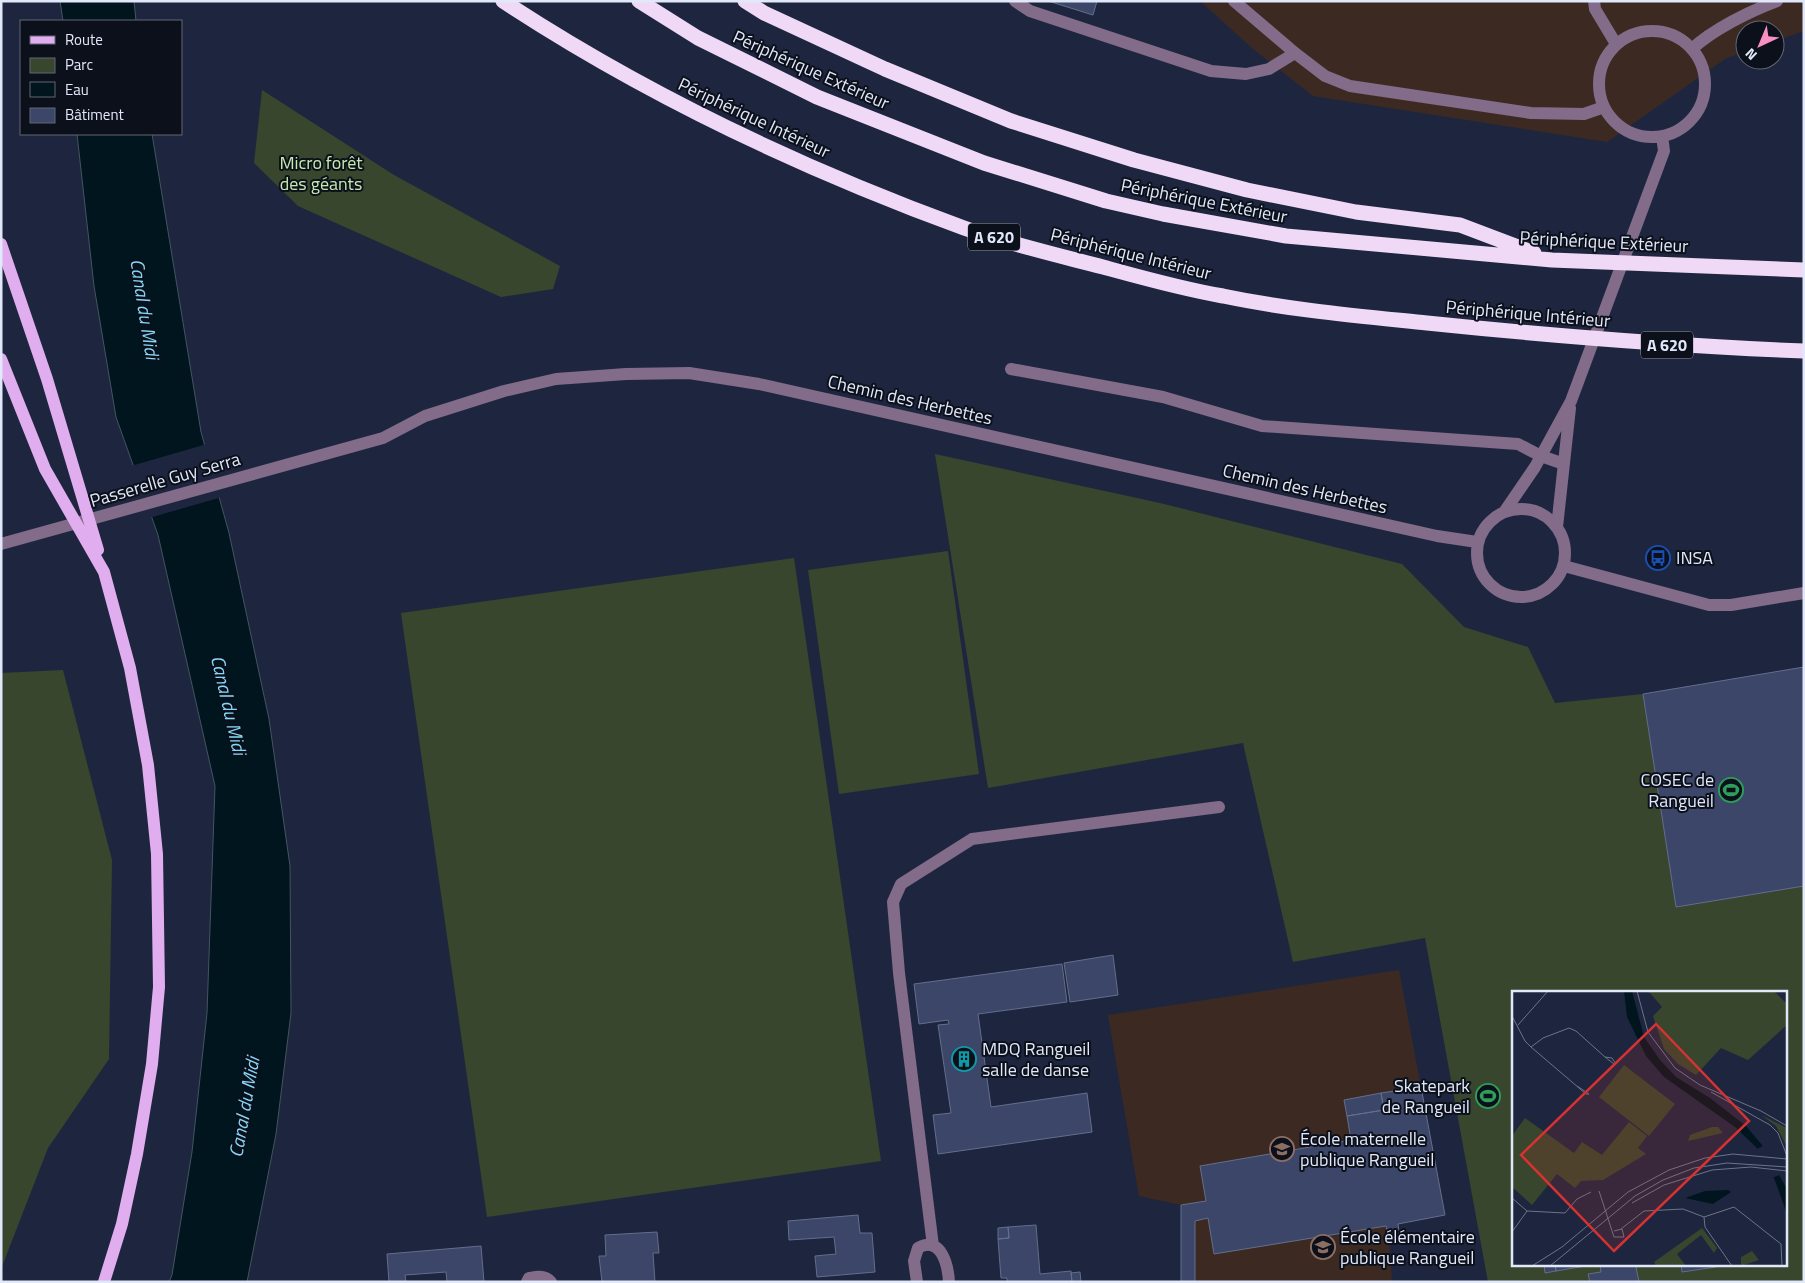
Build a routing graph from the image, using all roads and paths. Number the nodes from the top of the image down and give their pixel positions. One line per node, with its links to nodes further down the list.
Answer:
1 (503, 1): 16 (highway, Périphérique Intérieur / A 620)
2 (639, 1): 14 (highway, Périphérique Extérieur)
3 (745, 1): 14 (highway)
4 (1015, 1): 10 (street)
5 (1234, 1): 10 (street)
6 (1594, 1): 8 (street)
7 (1777, 1): 9 (street)
8 (1616, 44): 9 (street); 11 (street)
9 (1692, 49): 12 (street)
10 (1295, 54): 11 (street)
11 (1604, 107): 12 (street)
12 (1662, 136): 19 (street)
13 (1, 244): 28 (main road)
14 (1552, 260): 15 (highway, Périphérique Extérieur)
15 (1804, 270)
16 (1804, 351)
17 (1, 359): 28 (main road)
18 (1011, 369): 21 (street)
19 (1571, 401): 21 (street); 22 (street)
20 (339, 449): 25 (street, Chemin des Herbettes); 26 (street, Passerelle Guy Serra)
21 (1541, 456): 22 (street); 23 (street)
22 (1564, 464): 24 (street)
23 (1505, 511): 24 (street); 25 (street)
24 (1557, 527): 27 (street)
25 (1478, 542): 27 (street)
26 (1, 544)
27 (1564, 566): 29 (street)
28 (104, 572): 32 (main road)
29 (1804, 593)
30 (1219, 807): 31 (street)
31 (933, 1246): 35 (street); 36 (street)
32 (104, 1282)
33 (527, 1282): 34 (street)
34 (551, 1282)
35 (917, 1282)
36 (949, 1282)

